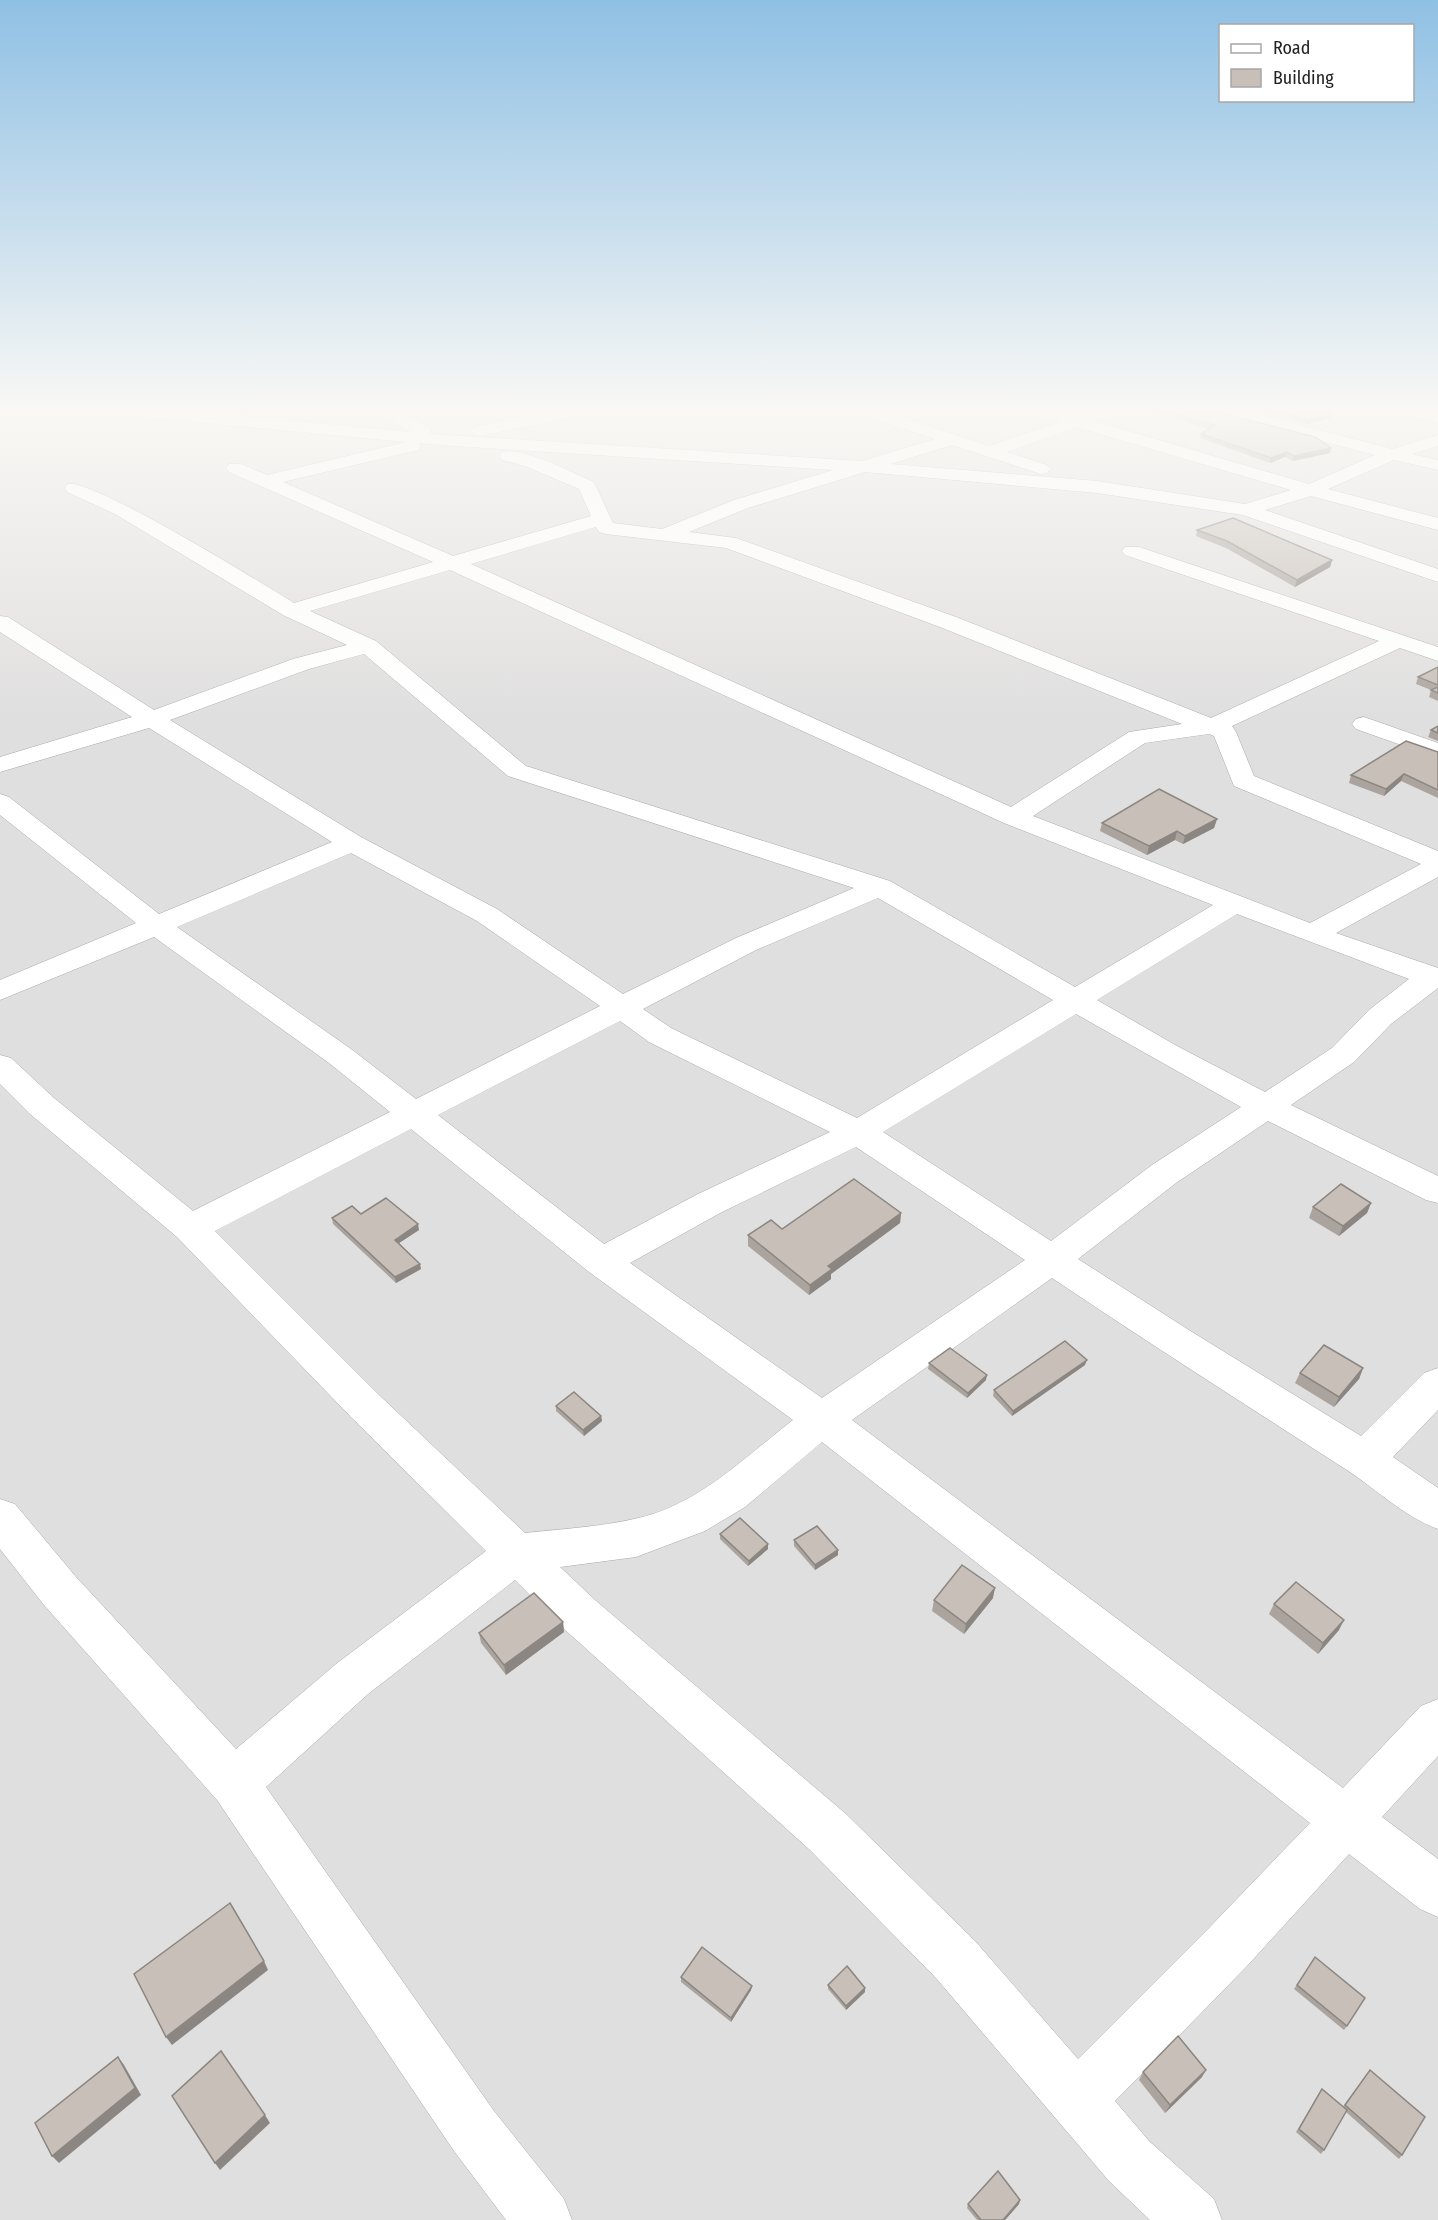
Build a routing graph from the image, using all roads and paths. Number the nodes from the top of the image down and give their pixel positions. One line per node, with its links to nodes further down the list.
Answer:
1 (125, 512): 13 (street)
2 (335, 512): 11 (street)
3 (599, 512): 7 (street)
4 (722, 512): 9 (street)
5 (1251, 512): 12 (street)
6 (1393, 512): 8 (street)
7 (602, 519): 9 (street); 11 (street)
8 (1438, 524)
9 (664, 535): 20 (street)
10 (1132, 551): 15 (street)
11 (450, 562): 13 (street); 24 (street)
12 (1438, 576)
13 (291, 610): 16 (street)
14 (0, 622): 18 (street)
15 (1398, 641): 17 (street); 20 (street)
16 (368, 646): 18 (street); 28 (street)
17 (1438, 654)
18 (152, 719): 22 (street); 25 (street)
19 (1364, 724): 21 (street)
20 (1211, 727): 24 (street); 26 (street)
21 (1438, 751)
22 (0, 765)
23 (0, 802): 30 (street)
24 (1013, 817): 29 (street)
25 (352, 843): 30 (street); 35 (street)
26 (1438, 861)
27 (1438, 866): 31 (street)
28 (880, 887): 34 (street); 35 (street)
29 (1234, 904): 31 (street); 34 (street)
30 (157, 926): 33 (street); 38 (street)
31 (1312, 934): 32 (street)
32 (1435, 977): 37 (street)
33 (0, 991)
34 (1073, 1001): 37 (street); 39 (street)
35 (622, 1008): 38 (street); 39 (street)
36 (0, 1065): 41 (street)
37 (1266, 1106): 40 (street); 42 (street)
38 (413, 1114): 41 (street); 43 (street)
39 (858, 1132): 42 (street); 43 (street)
40 (1438, 1191)
41 (190, 1228): 49 (street)
42 (1051, 1260): 45 (street); 46 (street)
43 (602, 1262): 45 (street)
44 (1438, 1384): 46 (street)
45 (822, 1419): 49 (street); 52 (street)
46 (1364, 1459): 47 (street)
47 (1438, 1511)
48 (0, 1517): 51 (street)
49 (517, 1552): 51 (street); 54 (street)
50 (1438, 1722): 52 (street)
51 (234, 1783): 55 (street)
52 (1347, 1822): 53 (street); 54 (street)
53 (1438, 1891)
54 (1076, 2101): 56 (street)
55 (543, 2220)
56 (1192, 2220)

